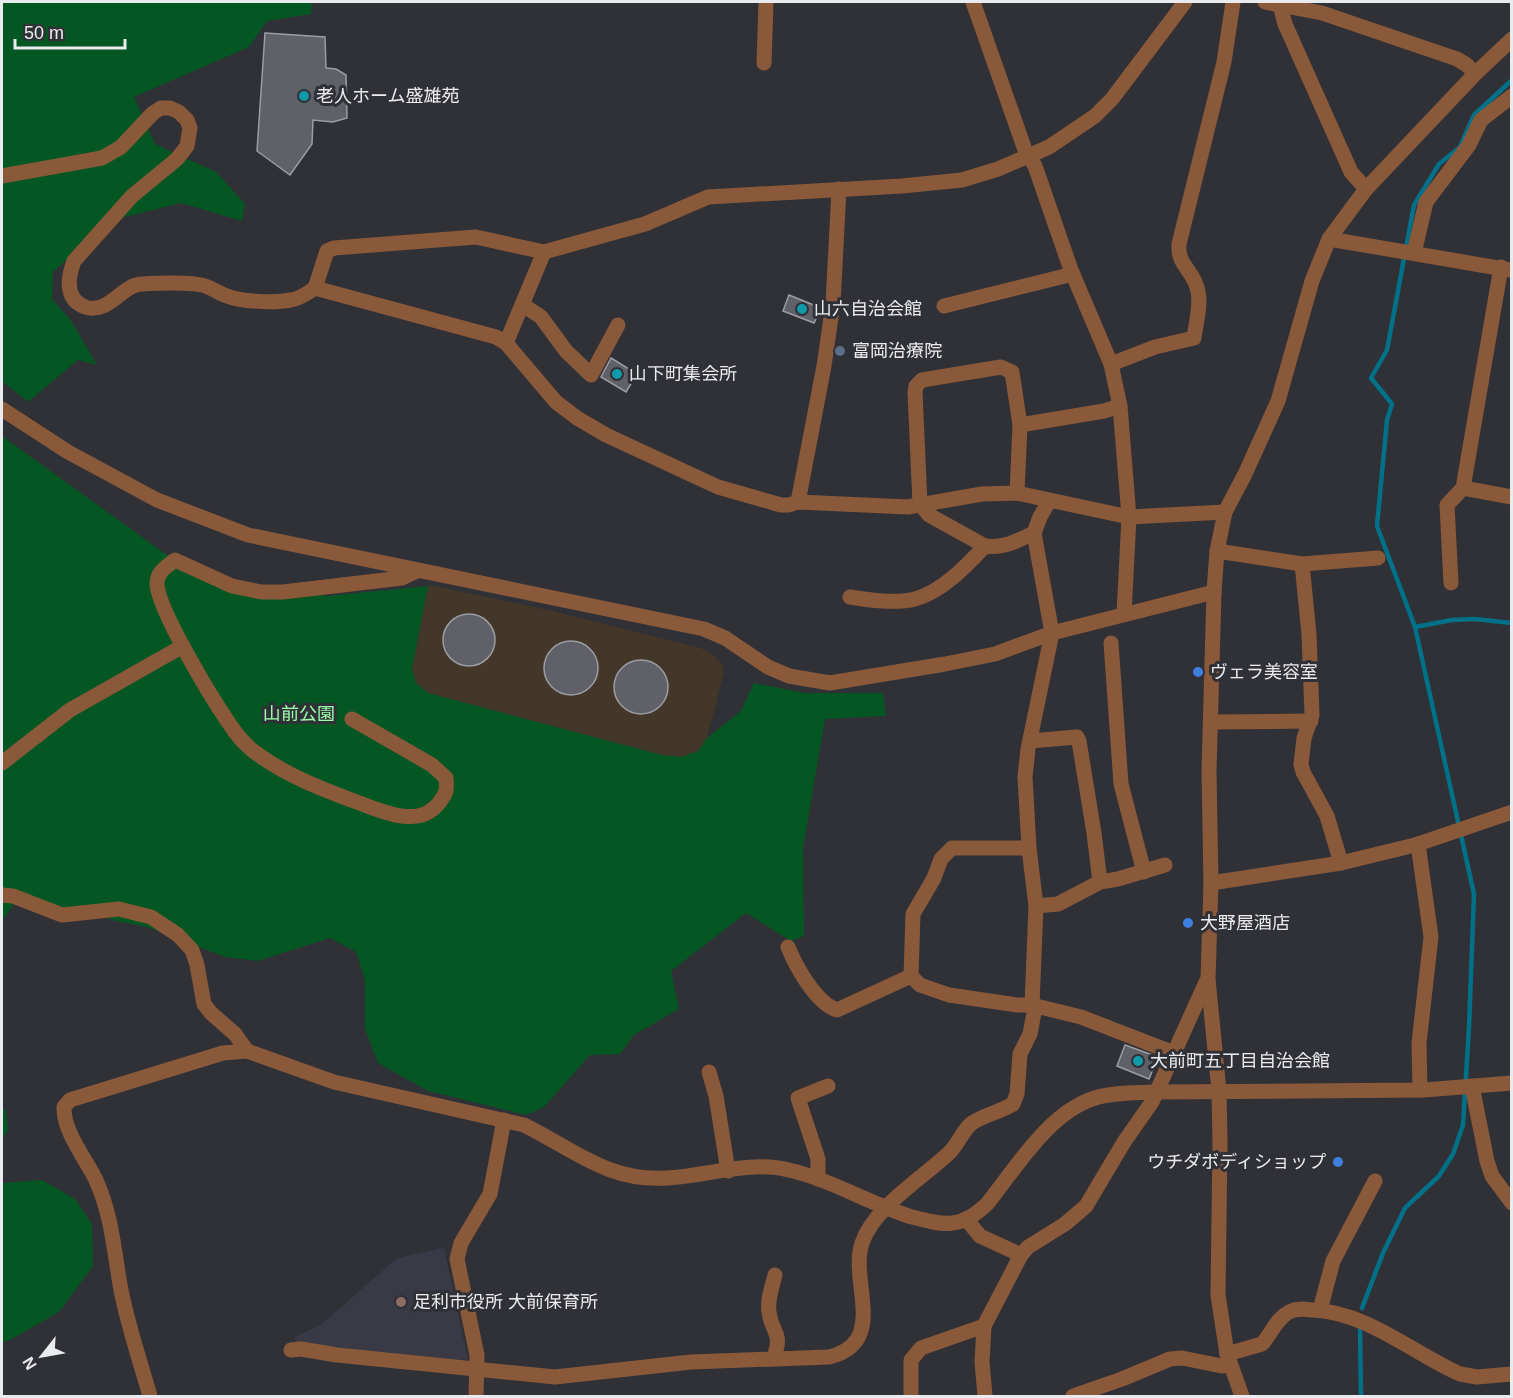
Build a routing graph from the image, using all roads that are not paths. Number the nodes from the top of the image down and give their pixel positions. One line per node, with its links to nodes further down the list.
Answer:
1 (766, 2): 7 (street)
2 (973, 2): 10 (street)
3 (1185, 2): 10 (street)
4 (1233, 2): 24 (street)
5 (1273, 3): 8 (street); 13 (street)
6 (1512, 39): 8 (street)
7 (764, 63)
8 (1475, 74): 13 (street)
9 (1512, 96): 16 (street)
10 (1029, 156): 12 (street); 18 (street)
11 (2, 176): 19 (street)
12 (839, 189): 15 (street); 32 (street)
13 (1366, 189): 14 (street)
14 (1329, 238): 16 (street); 34 (street)
15 (544, 252): 19 (street); 20 (street)
16 (1414, 253): 17 (street)
17 (1507, 269): 28 (street)
18 (1073, 274): 21 (street); 24 (street)
19 (315, 288): 23 (street)
20 (523, 305): 22 (street); 23 (street)
21 (944, 306)
22 (618, 325)
23 (506, 343): 32 (street)
24 (1111, 364): 25 (street)
25 (1120, 406): 27 (street); 35 (street)
26 (2, 409): 41 (street)
27 (1020, 424): 29 (street); 33 (street)
28 (1463, 488): 30 (street); 42 (street)
29 (1017, 493): 31 (street); 33 (street)
30 (1512, 497)
31 (1049, 501): 35 (street); 36 (street)
32 (798, 502): 33 (street)
33 (920, 504): 37 (street)
34 (1225, 512): 35 (street); 38 (street)
35 (1129, 516): 45 (street)
36 (1034, 533): 37 (street); 46 (street)
37 (985, 546): 44 (street)
38 (1217, 552): 40 (street); 43 (street)
39 (1378, 558): 40 (street)
40 (1302, 564): 50 (street)
41 (417, 571): 46 (street); 48 (street)
42 (1451, 583)
43 (1214, 592): 45 (street); 51 (street)
44 (850, 597)
45 (1124, 614): 46 (street)
46 (1052, 633): 52 (street)
47 (1111, 643): 59 (street)
48 (183, 646): 49 (street); 53 (street)
49 (352, 719)
50 (1311, 721): 51 (street); 57 (street)
51 (1210, 722): 61 (street)
52 (1029, 741): 56 (street); 60 (street)
53 (2, 763)
54 (1512, 812): 55 (street)
55 (1418, 844): 57 (street); 74 (street)
56 (1029, 848): 63 (street); 65 (street)
57 (1341, 863): 61 (street)
58 (1165, 865): 59 (street)
59 (1144, 872): 60 (street)
60 (1100, 882): 63 (street)
61 (1211, 883): 66 (street)
62 (2, 895): 68 (street)
63 (1036, 906): 67 (street)
64 (788, 947): 65 (street)
65 (911, 976): 67 (street)
66 (1208, 979): 69 (street); 75 (street)
67 (1032, 1005): 69 (street); 82 (street)
68 (247, 1052): 77 (street); 93 (street)
69 (1174, 1053): 76 (street)
70 (709, 1072): 78 (street)
71 (1512, 1083): 73 (street)
72 (828, 1086): 79 (street)
73 (1472, 1086): 74 (street); 81 (street)
74 (1420, 1090): 75 (street)
75 (1219, 1091): 76 (street); 90 (street)
76 (1155, 1092): 83 (street); 84 (street)
77 (504, 1120): 78 (street); 91 (street)
78 (728, 1170): 79 (street)
79 (818, 1179): 82 (street)
80 (1375, 1182): 86 (street)
81 (1512, 1203)
82 (886, 1209): 83 (street); 89 (street)
83 (966, 1219): 84 (street)
84 (1021, 1255): 87 (street)
85 (775, 1275): 89 (street)
86 (1320, 1310): 90 (street); 92 (street)
87 (984, 1326): 95 (street); 96 (street)
88 (291, 1350): 91 (street)
89 (774, 1357): 91 (street)
90 (1228, 1359): 97 (street); 98 (street)
91 (478, 1370): 94 (street)
92 (1512, 1374)
93 (150, 1396)
94 (476, 1396)
95 (911, 1396)
96 (985, 1396)
97 (1073, 1396)
98 (1242, 1396)

